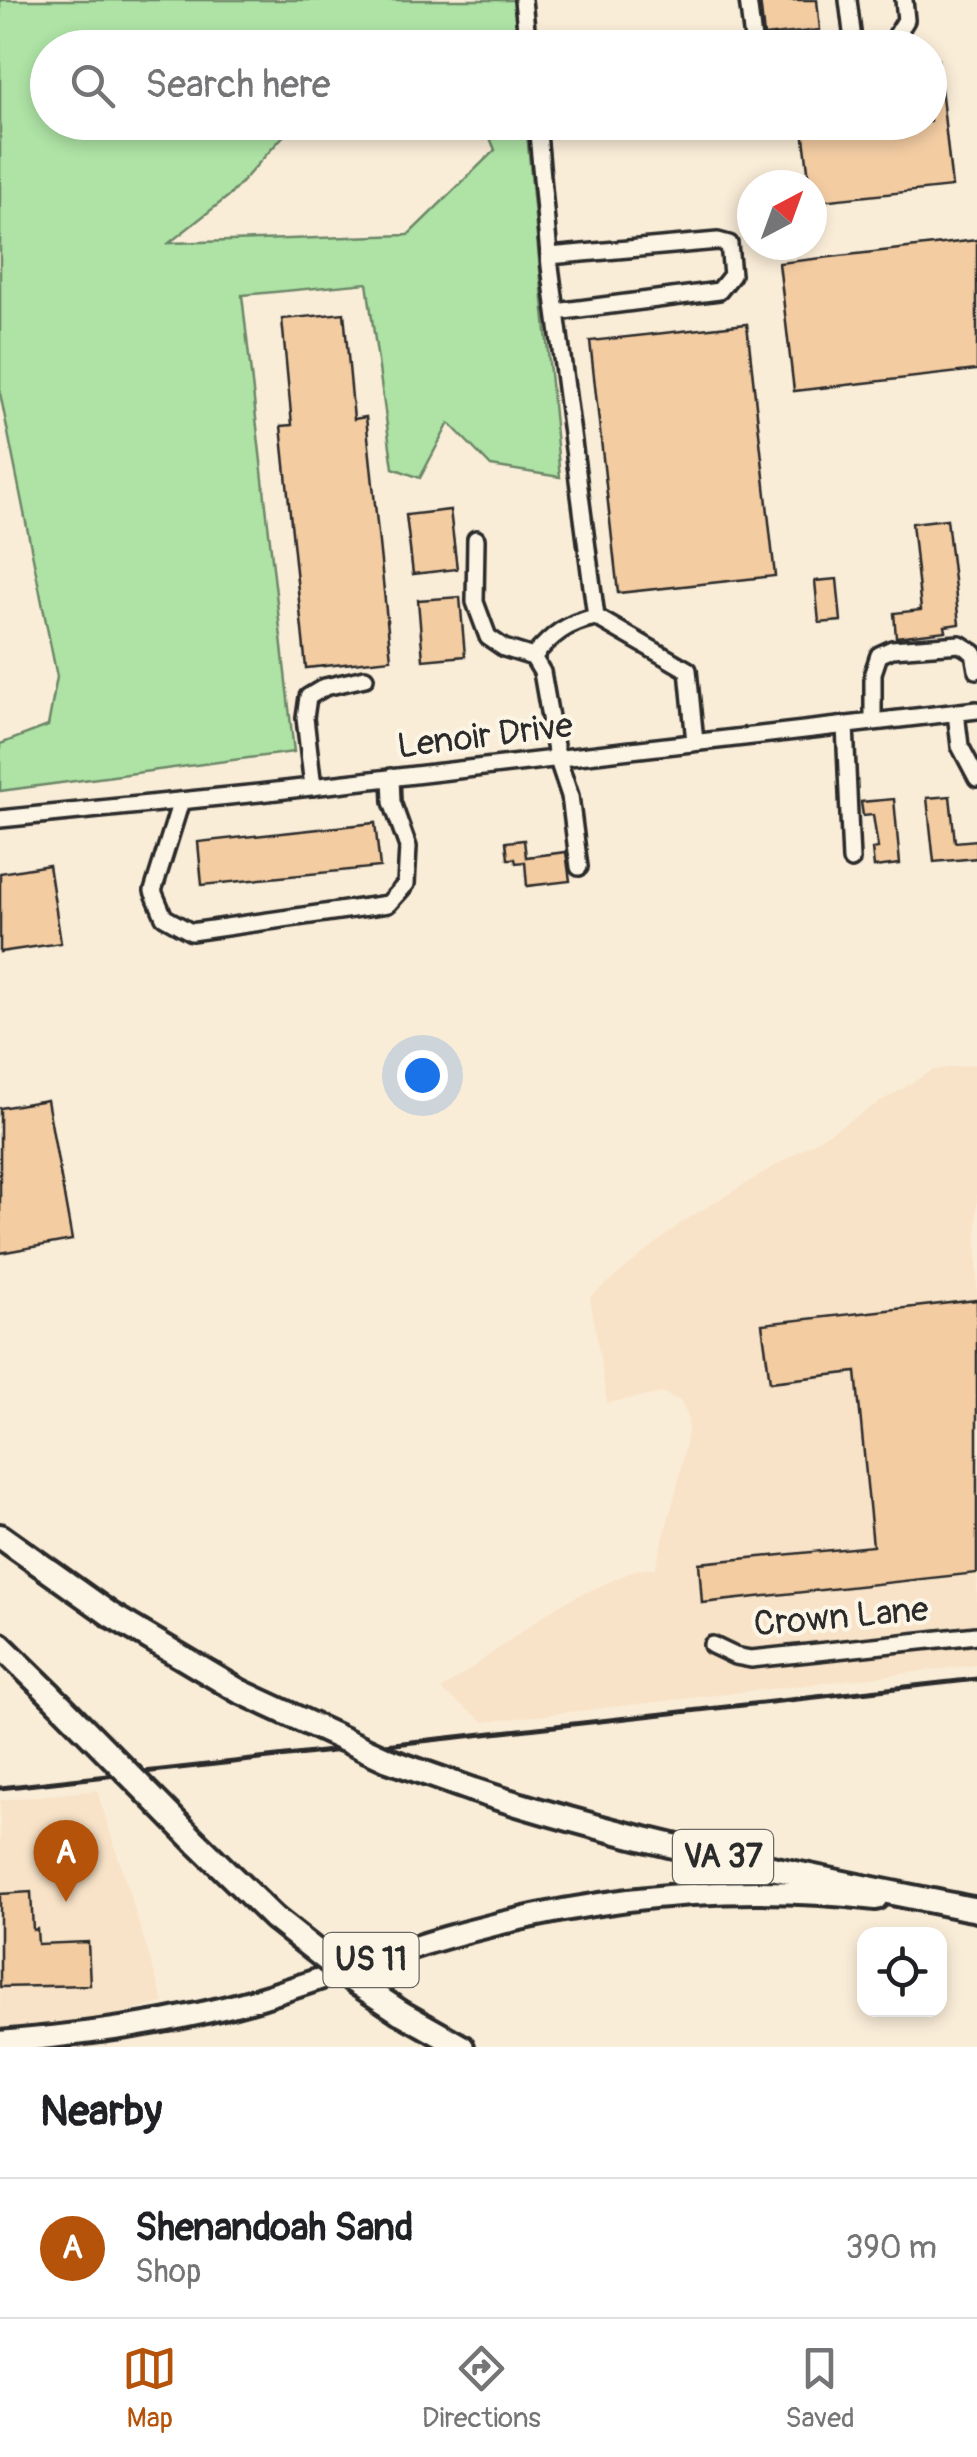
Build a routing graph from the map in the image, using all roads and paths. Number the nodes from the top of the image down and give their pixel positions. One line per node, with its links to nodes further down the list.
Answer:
1 (523, 0): 5 (street)
2 (748, 0): 6 (street)
3 (848, 0): 7 (street)
4 (904, 0): 8 (street)
5 (526, 30)
6 (752, 30)
7 (852, 30)
8 (900, 30)
9 (539, 140): 10 (street)
10 (549, 256): 11 (street); 11 (street)
11 (556, 312): 13 (street)
12 (476, 539): 14 (street)
13 (596, 618): 14 (street); 21 (street)
14 (532, 658): 22 (street)
15 (977, 670): 19 (street)
16 (365, 678): 25 (street)
17 (977, 710): 18 (street, Lenoir Drive)
18 (956, 712): 19 (street, Lenoir Drive); 24 (street)
19 (873, 722): 20 (street, Lenoir Drive)
20 (845, 725): 21 (street, Lenoir Drive); 28 (street)
21 (694, 742): 22 (street, Lenoir Drive)
22 (558, 758): 23 (street, Lenoir Drive); 29 (street)
23 (392, 777): 25 (street, Lenoir Drive); 26 (street)
24 (977, 778)
25 (314, 787): 26 (street, Lenoir Drive)
26 (181, 801): 27 (street, Lenoir Drive)
27 (0, 819)
28 (851, 860)
29 (580, 868)
30 (0, 1536): 34 (highway, VA 37, bridge)
31 (977, 1634): 33 (street, Crown Lane)
32 (0, 1644): 36 (highway, bridge)
33 (712, 1645)
34 (977, 1911): 35 (main road, US 11)
35 (0, 2042)
36 (462, 2047)

